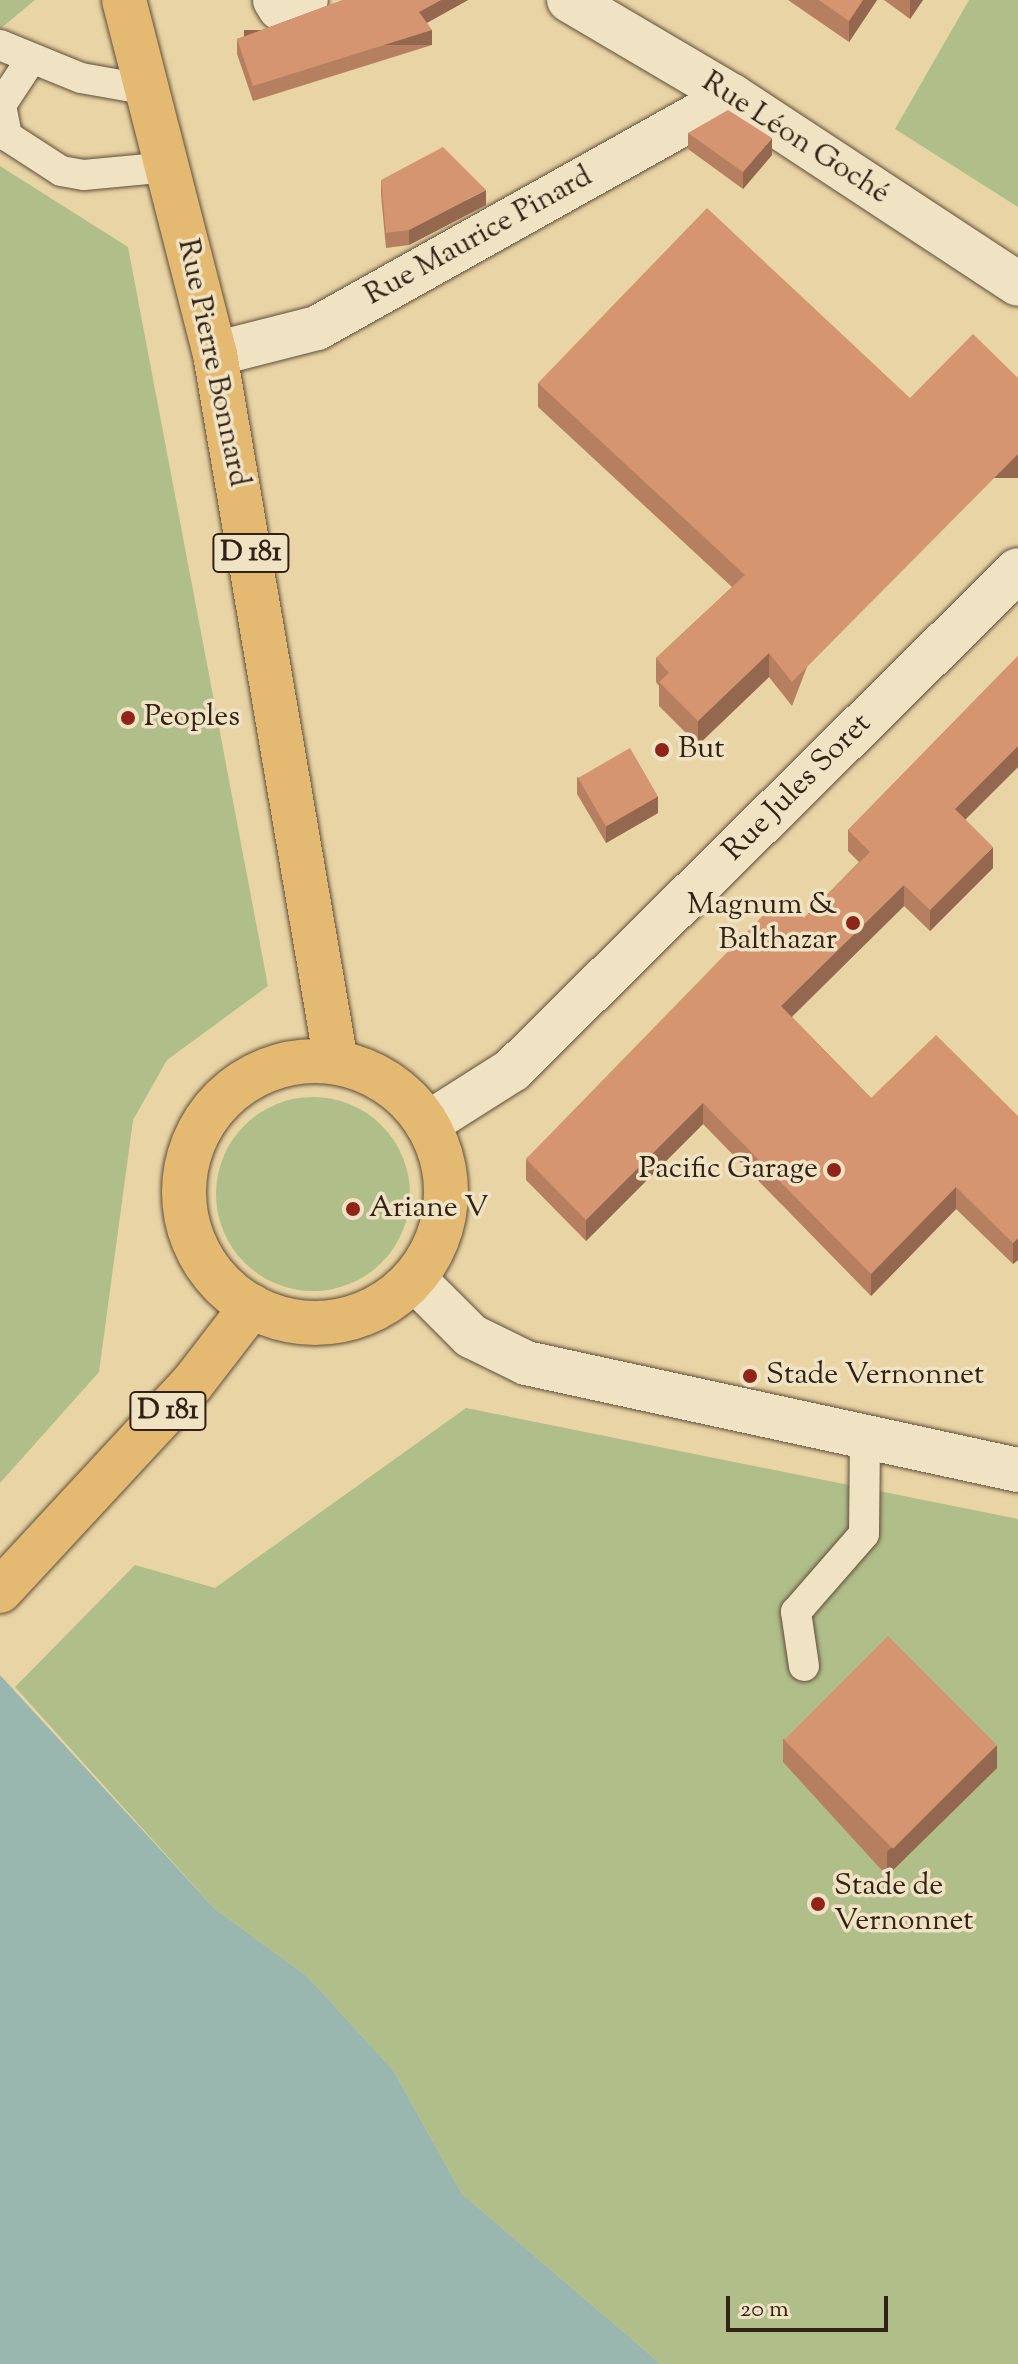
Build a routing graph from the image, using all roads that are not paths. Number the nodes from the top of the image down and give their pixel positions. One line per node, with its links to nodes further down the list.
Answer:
1 (124, 0): 7 (main road, Rue Pierre Bonnard / D 181)
2 (275, 0): 3 (main road)
3 (306, 0)
4 (569, 0): 8 (main road, Rue Léon Goché)
5 (0, 45): 6 (lane)
6 (30, 61): 7 (lane); 9 (lane)
7 (149, 90): 9 (main road, Rue Pierre Bonnard / D 181)
8 (732, 96): 10 (main road, Rue Léon Goché); 11 (main road, Rue Maurice Pinard)
9 (169, 167): 11 (main road, Rue Pierre Bonnard / D 181)
10 (1018, 284)
11 (215, 354): 13 (main road, Rue Pierre Bonnard / D 181)
12 (1018, 570): 14 (main road, Rue Jules Soret)
13 (336, 1062): 14 (main road); 16 (main road)
14 (427, 1124): 15 (main road)
15 (416, 1281): 16 (main road); 17 (main road)
16 (252, 1306): 19 (main road, D 181)
17 (865, 1437): 18 (main road); 20 (lane)
18 (1018, 1470)
19 (0, 1591)
20 (804, 1666)

